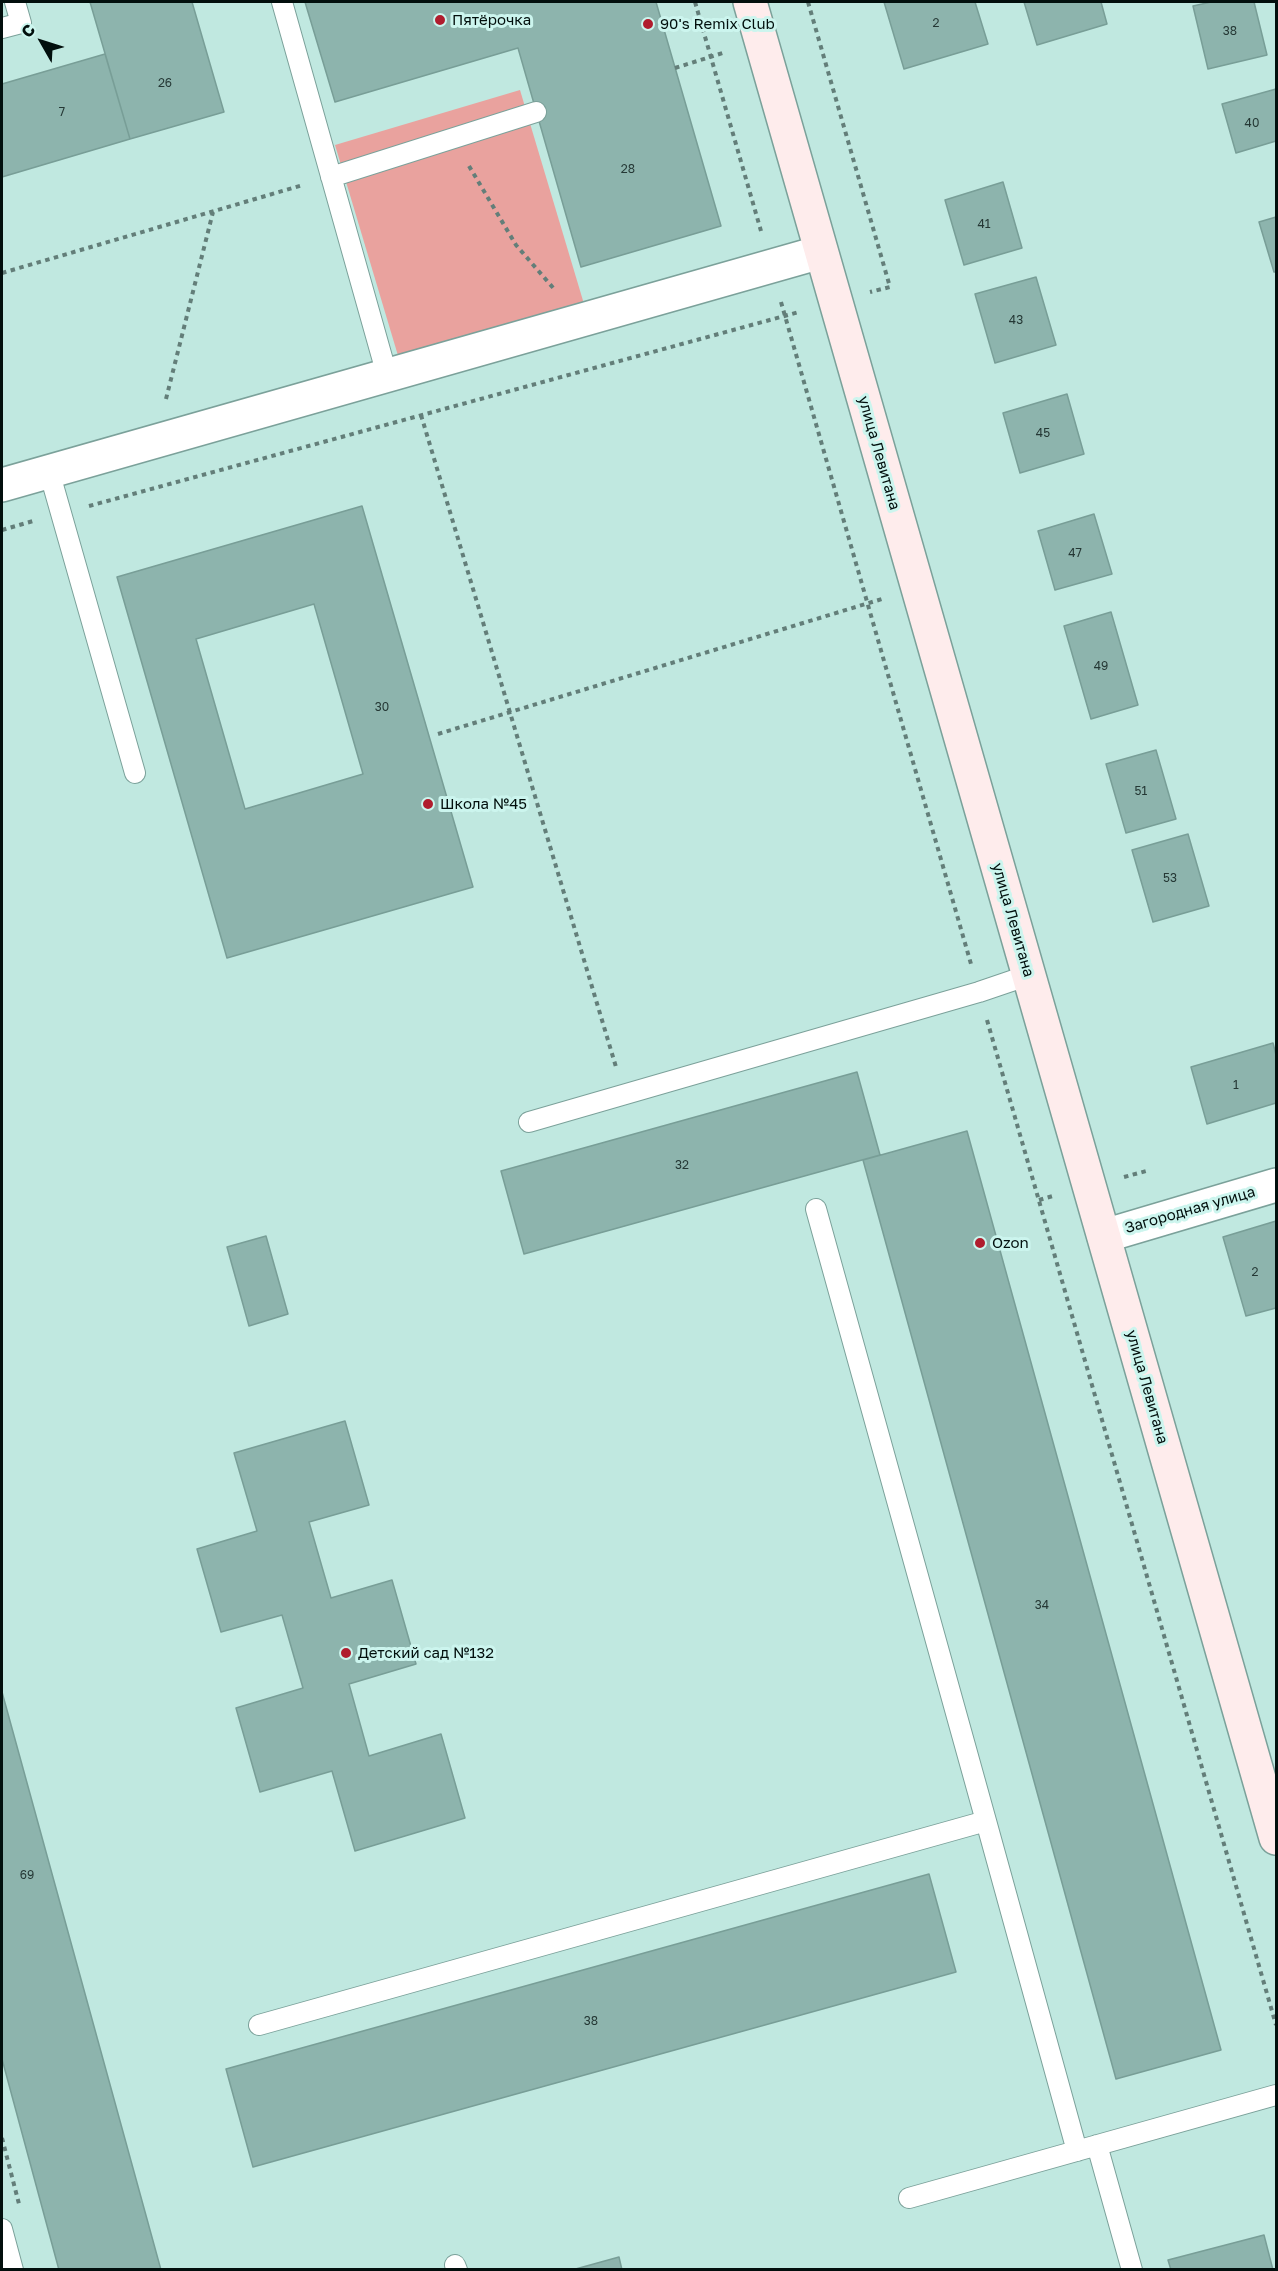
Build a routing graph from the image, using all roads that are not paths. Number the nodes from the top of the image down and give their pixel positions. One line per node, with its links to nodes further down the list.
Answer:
1 (15, 2): 4 (lane)
2 (282, 2): 6 (lane)
3 (750, 2): 7 (main road, улица Левитана)
4 (2, 28)
5 (536, 112): 6 (lane)
6 (331, 177): 8 (lane)
7 (821, 252): 8 (street); 12 (main road, улица Левитана)
8 (387, 375): 9 (street)
9 (49, 471): 10 (street); 11 (lane)
10 (2, 484)
11 (135, 773)
12 (1029, 975): 13 (lane); 16 (main road, улица Левитана)
13 (529, 1122)
14 (1276, 1185): 16 (street, Загородная улица)
15 (816, 1209): 17 (lane)
16 (1104, 1236): 18 (main road, улица Левитана)
17 (986, 1821): 19 (lane); 22 (lane)
18 (1276, 1838)
19 (259, 2025)
20 (1276, 2095): 21 (lane)
21 (1097, 2145): 22 (lane); 26 (lane)
22 (1077, 2151): 23 (lane)
23 (909, 2198)
24 (2, 2229): 25 (lane)
25 (13, 2270)
26 (1132, 2270)

